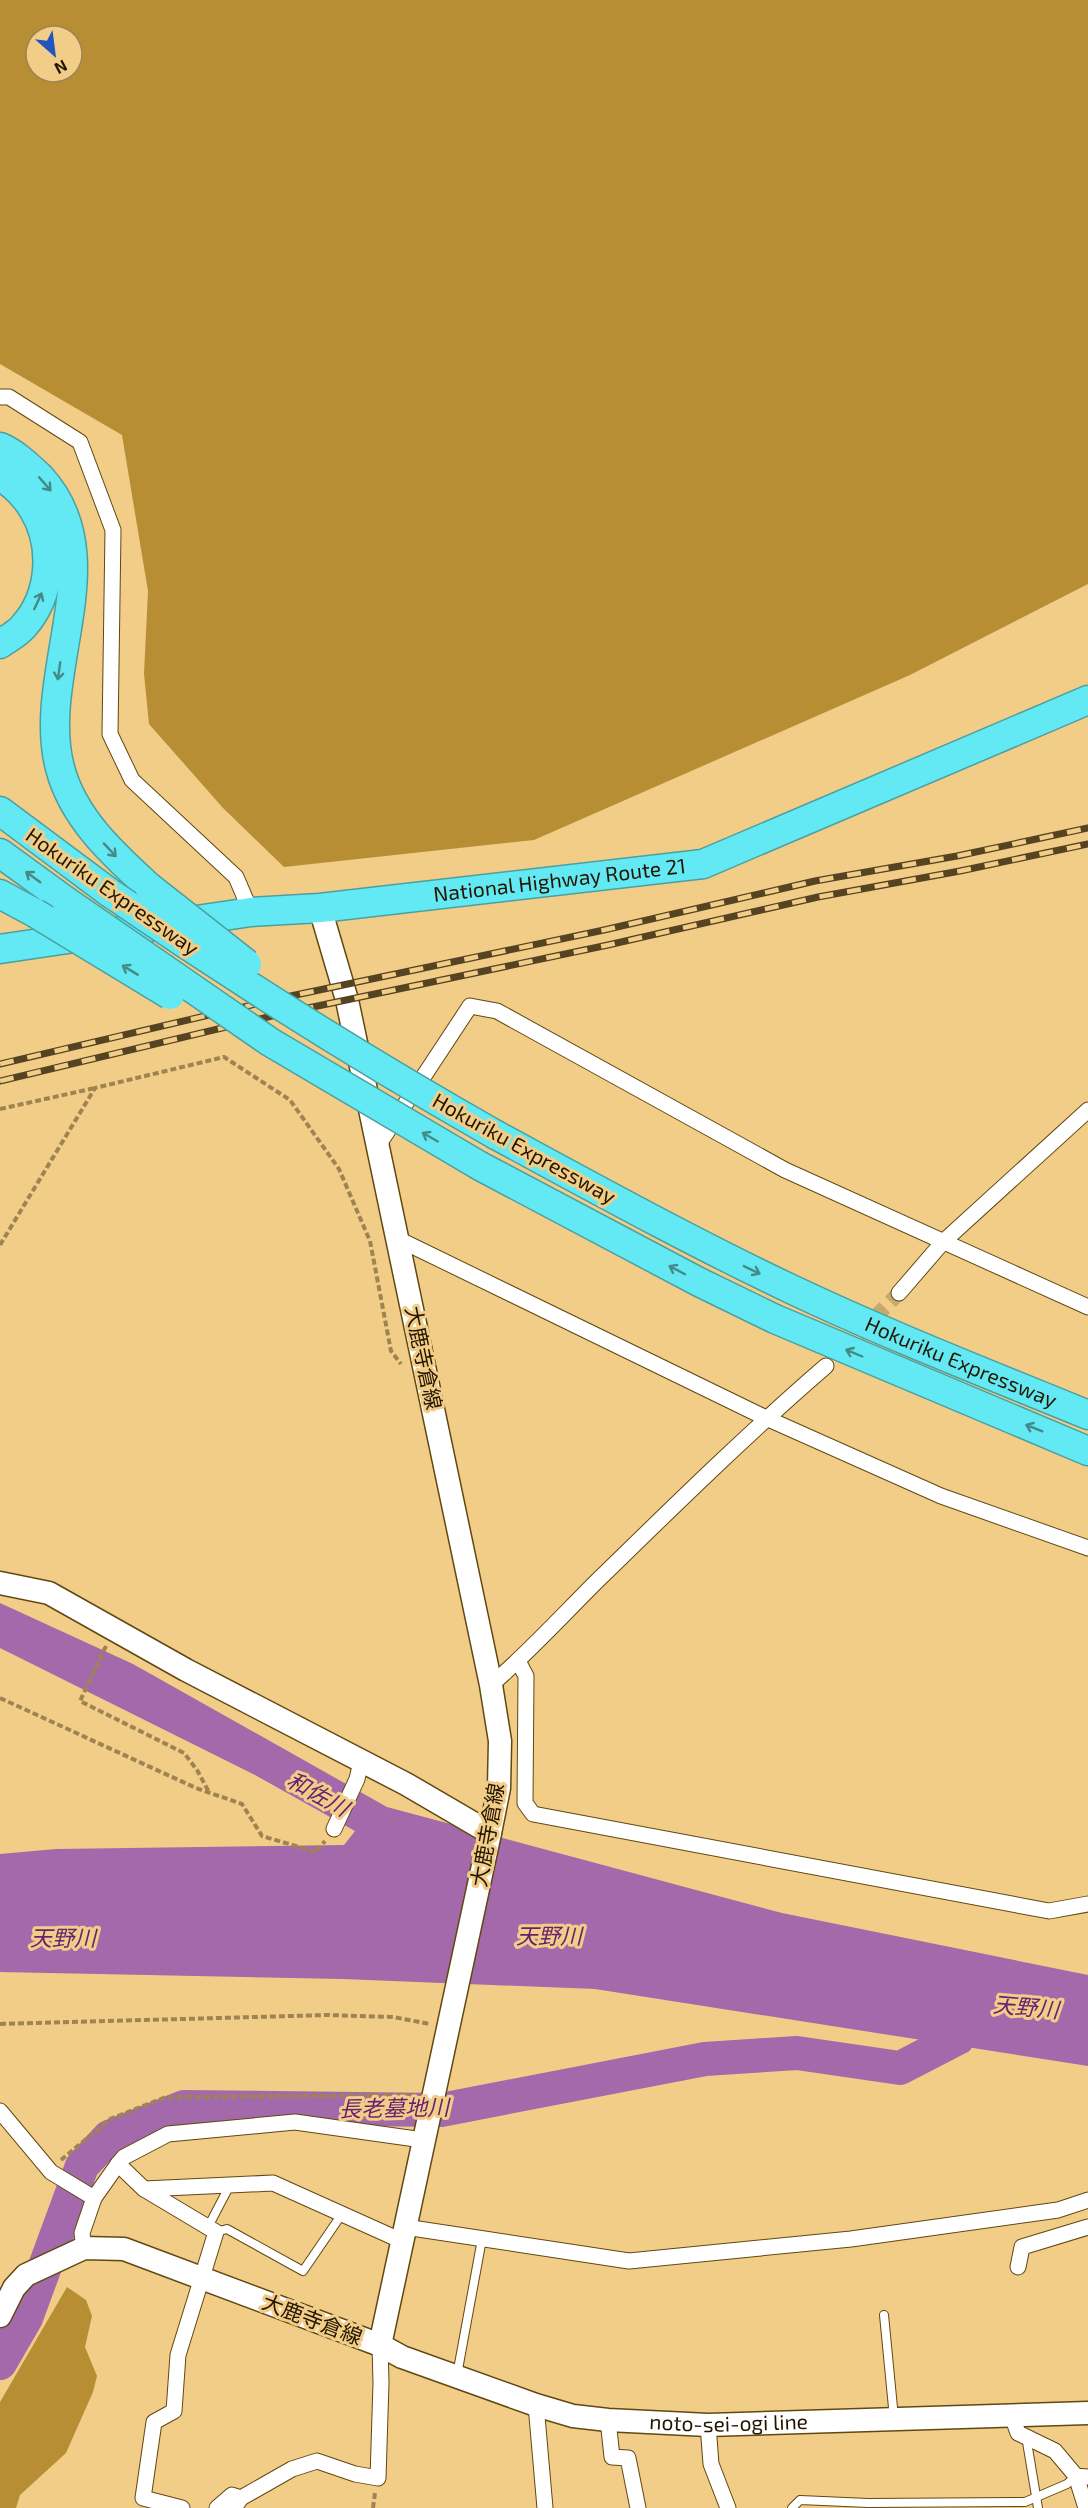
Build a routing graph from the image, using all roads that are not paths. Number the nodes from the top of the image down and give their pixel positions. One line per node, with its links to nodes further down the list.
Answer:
1 (0, 397): 10 (street)
2 (0, 447): 14 (highway, one-way to 14, bridge)
3 (0, 477): 4 (highway, one-way to 3)
4 (0, 644)
5 (1088, 700): 9 (highway, National Highway Route 21)
6 (0, 812): 14 (highway, Hokuriku Expressway, bridge)
7 (0, 853): 12 (highway, Hokuriku Expressway, one-way to 7, bridge)
8 (0, 894): 12 (highway, one-way to 8, bridge)
9 (320, 908): 10 (highway, National Highway Route 21); 15 (main road, 大鹿寺倉線)
10 (251, 912): 11 (highway, National Highway Route 21)
11 (0, 949)
12 (383, 1110): 23 (highway, Hokuriku Expressway, one-way to 12, bridge)
13 (1088, 1110): 17 (street)
14 (498, 1131): 21 (highway, Hokuriku Expressway, one-way to 21)
15 (379, 1144): 16 (main road, 大鹿寺倉線); 17 (street)
16 (398, 1239): 22 (street); 27 (main road, 大鹿寺倉線)
17 (943, 1242): 18 (street); 19 (street)
18 (899, 1293)
19 (1088, 1307)
20 (826, 1366): 22 (street)
21 (1088, 1415)
22 (766, 1418): 24 (street); 26 (street)
23 (1088, 1450)
24 (1088, 1548)
25 (0, 1583): 28 (main road)
26 (518, 1661): 27 (street); 31 (street)
27 (491, 1685): 30 (main road, 大鹿寺倉線)
28 (359, 1770): 29 (street); 30 (main road)
29 (334, 1829)
30 (489, 1839): 33 (main road, 大鹿寺倉線)
31 (1088, 1904)
32 (0, 2111): 37 (street)
33 (423, 2140): 34 (street); 42 (main road, 大鹿寺倉線)
34 (118, 2164): 36 (street); 37 (street)
35 (230, 2185): 36 (street); 39 (street); 41 (lane)
36 (144, 2189): 41 (street)
37 (92, 2196): 44 (street)
38 (1088, 2200): 43 (street)
39 (342, 2214): 41 (lane); 42 (street)
40 (1088, 2227): 45 (street)
41 (212, 2229): 46 (street)
42 (404, 2234): 43 (street); 49 (main road, 大鹿寺倉線)
43 (482, 2239): 50 (lane)
44 (79, 2250): 46 (main road, 大鹿寺倉線); 48 (main road, 大鹿寺倉線)
45 (1018, 2267)
46 (200, 2278): 49 (main road, 大鹿寺倉線); 61 (street)
47 (884, 2315): 54 (lane)
48 (0, 2316)
49 (380, 2345): 50 (main road, noto-sei-ogi line); 60 (street)
50 (457, 2376): 51 (main road, noto-sei-ogi line)
51 (536, 2405): 55 (main road, noto-sei-ogi line); 63 (street)
52 (1088, 2413): 53 (main road, noto-sei-ogi line)
53 (1011, 2416): 54 (main road, noto-sei-ogi line); 57 (street)
54 (894, 2419): 56 (main road, noto-sei-ogi line)
55 (608, 2420): 56 (main road, noto-sei-ogi line); 64 (street)
56 (708, 2425): 65 (street)
57 (1026, 2436): 58 (street); 59 (lane)
58 (1082, 2477): 59 (lane); 68 (street)
59 (1035, 2498): 66 (lane); 67 (lane)
60 (238, 2503): 62 (street)
61 (182, 2508)
62 (217, 2508)
63 (545, 2508)
64 (638, 2508)
65 (728, 2508)
66 (792, 2508)
67 (1038, 2508)
68 (1086, 2508)

